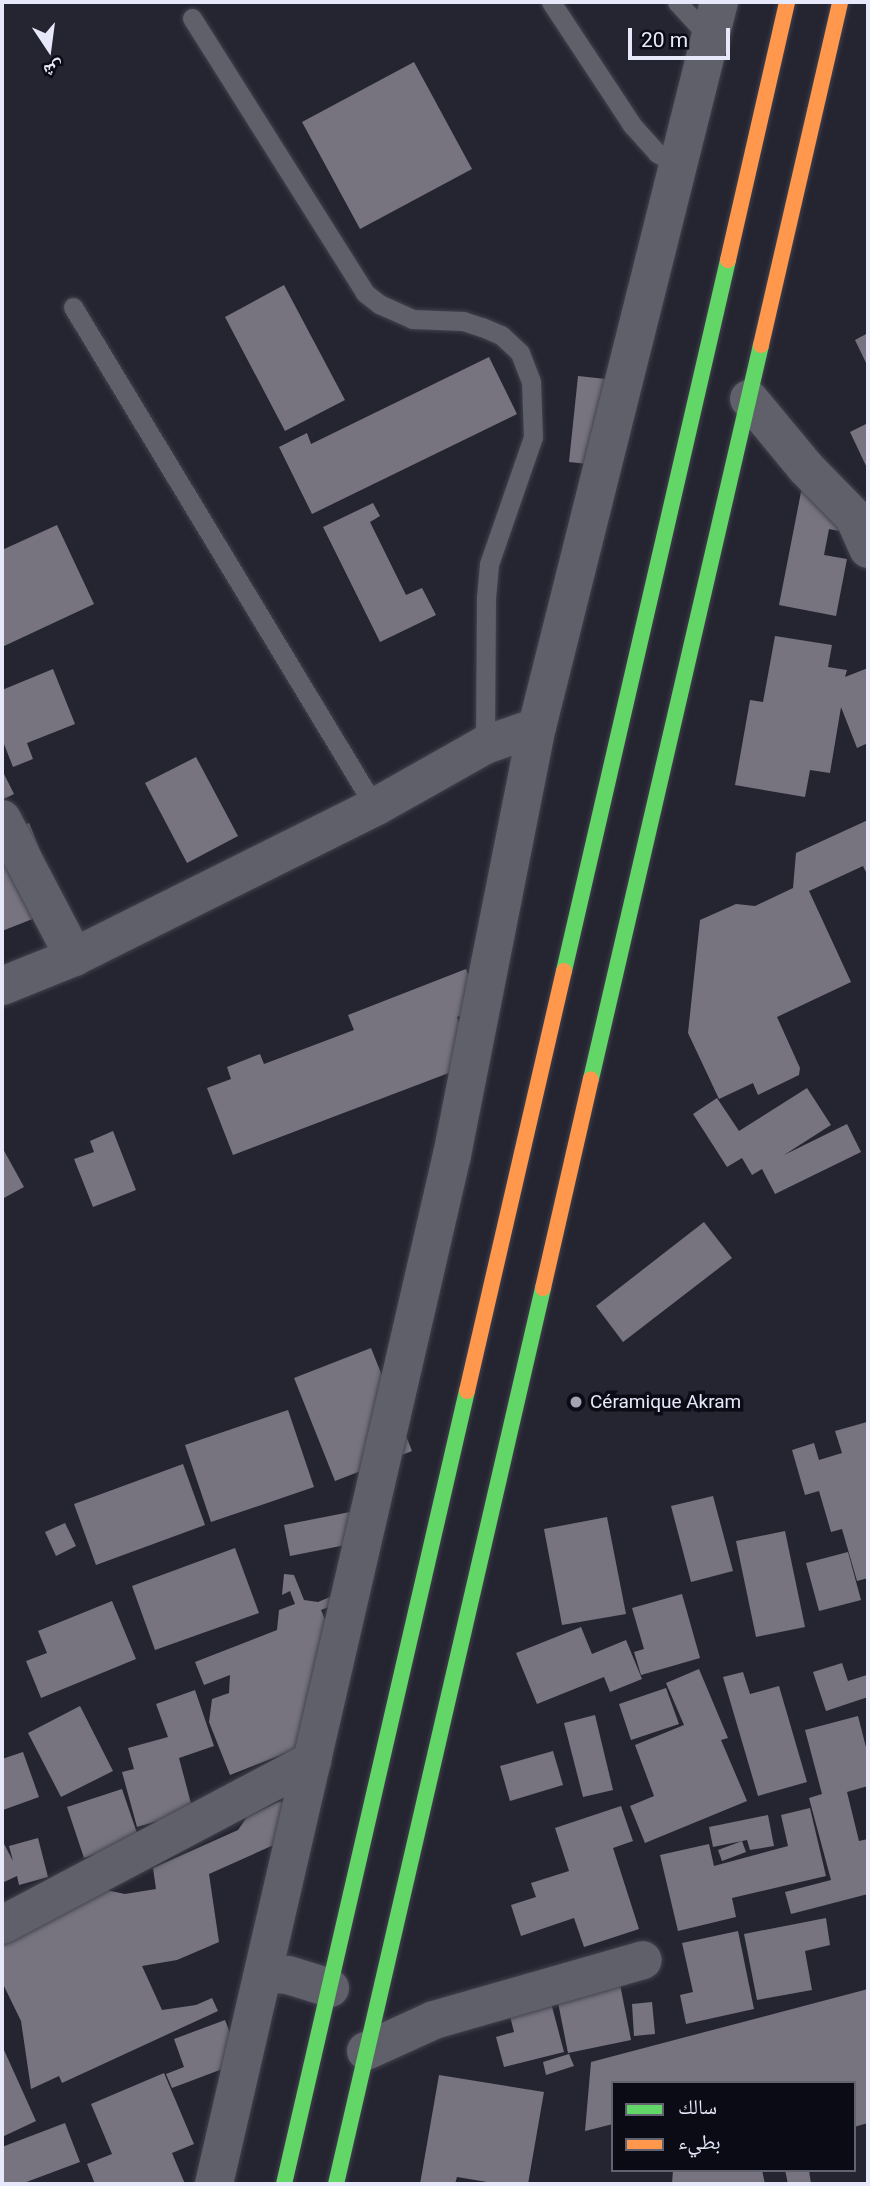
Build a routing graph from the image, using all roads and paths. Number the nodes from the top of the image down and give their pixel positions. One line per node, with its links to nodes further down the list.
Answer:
1 (551, 2): 8 (lane)
2 (677, 2): 7 (lane)
3 (719, 2): 7 (street)
4 (787, 2): 22 (highway)
5 (840, 2): 10 (highway)
6 (192, 18): 13 (lane)
7 (710, 38): 8 (street)
8 (678, 165): 12 (street)
9 (73, 307): 14 (lane)
10 (749, 399): 11 (street); 23 (highway)
11 (863, 524)
12 (537, 727): 13 (street); 18 (street)
13 (485, 745): 14 (street)
14 (375, 807): 16 (street)
15 (2, 819): 16 (street)
16 (74, 957): 17 (street)
17 (2, 986)
18 (312, 1761): 19 (street); 21 (street)
19 (2, 1925)
20 (643, 1960): 23 (street)
21 (264, 1973): 22 (street); 24 (street)
22 (330, 1988): 25 (highway)
23 (366, 2051): 26 (highway)
24 (214, 2184)
25 (284, 2184)
26 (336, 2184)

